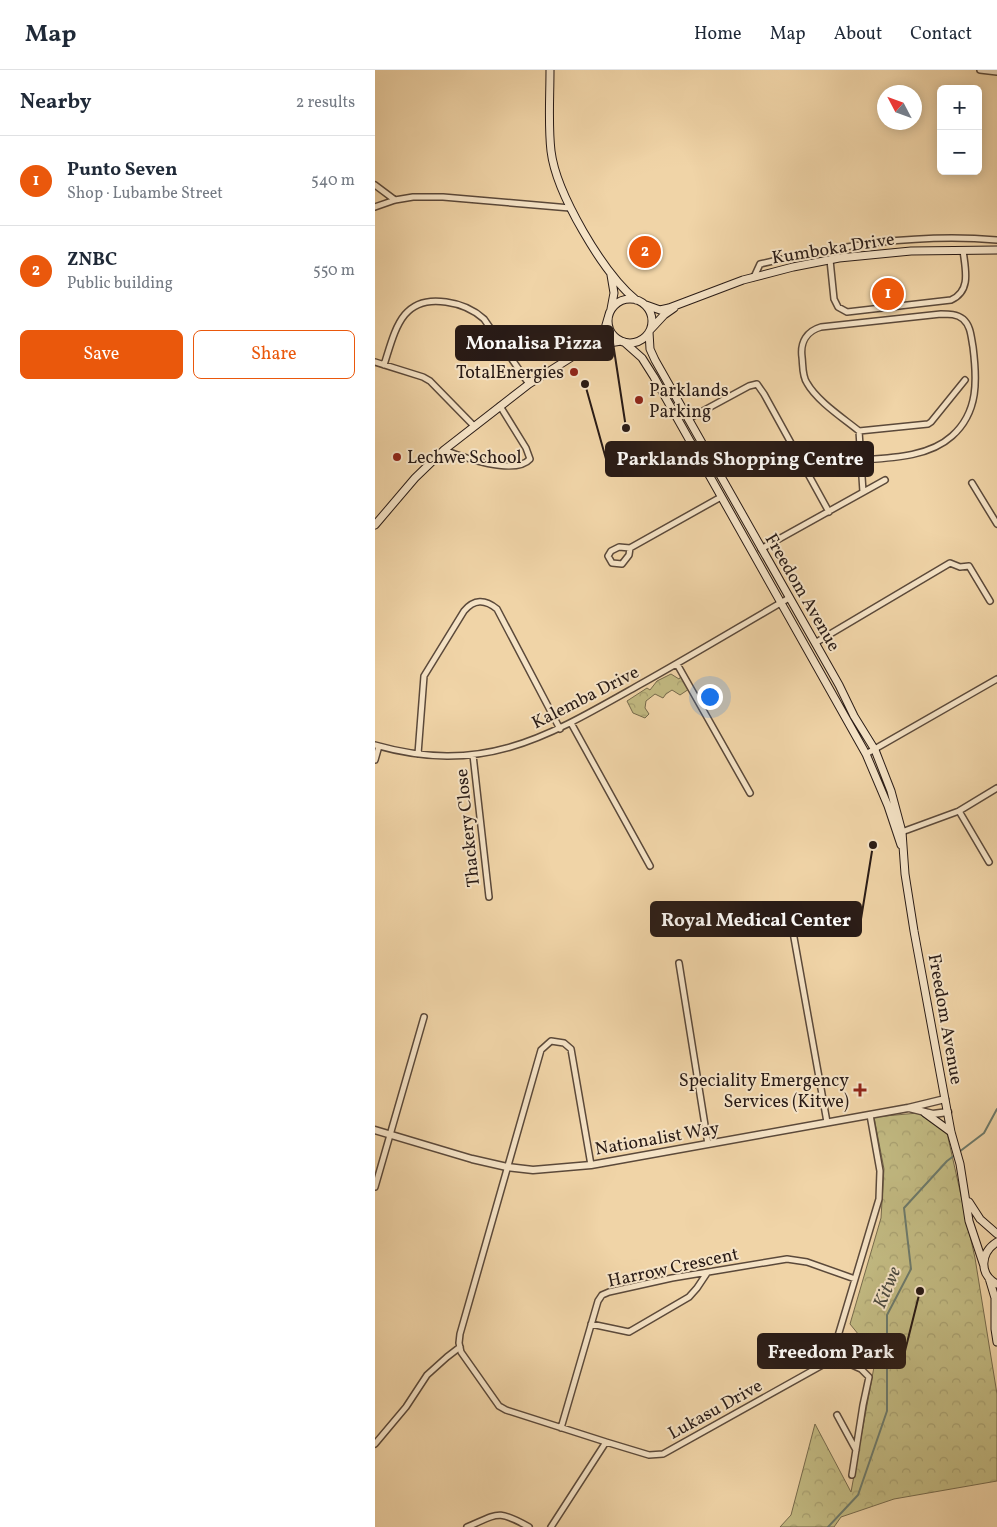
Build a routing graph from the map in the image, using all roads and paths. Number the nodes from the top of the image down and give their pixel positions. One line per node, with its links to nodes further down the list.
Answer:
1 (550, 70): 7 (main road)
2 (980, 70): 3 (street)
3 (997, 72)
4 (375, 185): 5 (street)
5 (395, 200): 6 (street); 7 (street)
6 (375, 207)
7 (570, 208): 14 (main road)
8 (996, 240): 10 (street); 11 (street)
9 (963, 250): 10 (main road, Kumboka Drive); 12 (main road, Kumboka Drive); 12 (street)
10 (995, 250)
11 (803, 254): 13 (street); 15 (street)
12 (830, 260): 13 (main road, Kumboka Drive)
13 (805, 264): 15 (main road, Kumboka Drive)
14 (611, 274): 16 (main road); 19 (main road)
15 (755, 277): 17 (main road, Kumboka Drive)
16 (636, 300): 18 (main road); 19 (main road)
17 (679, 304): 18 (main road, Kumboka Drive); 20 (main road, Kumboka Drive)
18 (646, 306): 20 (main road)
19 (609, 315): 21 (main road); 22 (main road)
20 (649, 331): 21 (main road); 28 (main road, Freedom Avenue)
21 (623, 342): 22 (main road); 31 (main road, Freedom Avenue)
22 (589, 347): 26 (main road)
23 (375, 362): 24 (street)
24 (384, 365): 26 (street); 29 (street)
25 (965, 380): 30 (street)
26 (529, 384): 27 (main road)
27 (500, 406): 29 (main road); 32 (street)
28 (688, 419): 34 (main road, Freedom Avenue); 39 (street)
29 (474, 426): 32 (main road)
30 (859, 430): 33 (street); 33 (street)
31 (689, 439): 34 (main road); 38 (main road, Freedom Avenue)
32 (444, 450): 41 (main road)
33 (861, 460): 37 (street)
34 (713, 464): 43 (main road, Freedom Avenue)
35 (885, 480): 37 (street)
36 (972, 483): 40 (street)
37 (863, 492): 39 (street)
38 (721, 497): 42 (street); 46 (main road, Freedom Avenue)
39 (829, 512): 43 (street)
40 (997, 524)
41 (375, 525)
42 (630, 548): 42 (street)
43 (761, 549): 44 (main road, Freedom Avenue)
44 (789, 598): 46 (street, Kalemba Drive); 47 (main road, Freedom Avenue)
45 (991, 601): 47 (street)
46 (781, 602): 48 (street, Kalemba Drive); 55 (main road, Freedom Avenue)
47 (815, 643): 53 (main road, Freedom Avenue)
48 (677, 664): 50 (street, Kalemba Drive); 59 (street)
49 (997, 679): 53 (street)
50 (571, 723): 51 (street, Kalemba Drive); 63 (street)
51 (560, 728): 54 (street); 56 (street, Kalemba Drive)
52 (377, 746): 54 (street, Kalemba Drive); 57 (street)
53 (875, 750): 55 (street); 61 (main road, Freedom Avenue)
54 (418, 754): 56 (street, Kalemba Drive)
55 (867, 754): 61 (main road, Freedom Avenue)
56 (473, 755): 64 (street, Thackery Close)
57 (375, 760)
58 (997, 788): 60 (street)
59 (750, 793)
60 (959, 810): 61 (street); 62 (street)
61 (899, 833): 68 (main road, Freedom Avenue)
62 (989, 862)
63 (650, 866)
64 (489, 897)
65 (793, 932): 73 (street)
66 (679, 962): 77 (street)
67 (424, 1017): 76 (street)
68 (945, 1099): 69 (street, Nationalist Way); 70 (main road, Freedom Avenue)
69 (908, 1108): 71 (street); 72 (street, Nationalist Way)
70 (948, 1112): 71 (street); 75 (main road, Freedom Avenue)
71 (925, 1113): 75 (main road)
72 (870, 1115): 73 (street, Nationalist Way); 87 (street)
73 (827, 1122): 77 (street, Nationalist Way)
74 (375, 1130): 76 (street, Nationalist Way)
75 (951, 1132): 81 (main road, Freedom Avenue)
76 (391, 1135): 79 (street, Nationalist Way); 80 (street)
77 (708, 1144): 78 (street, Nationalist Way)
78 (591, 1165): 79 (street, Nationalist Way); 79 (street)
79 (507, 1167): 91 (street)
80 (375, 1187)
81 (965, 1195): 82 (main road, Freedom Avenue); 84 (main road, Freedom Avenue)
82 (997, 1234)
83 (997, 1242): 84 (main road)
84 (984, 1266): 86 (main road, Freedom Avenue)
85 (707, 1273): 87 (street, Harrow Crescent); 89 (street); 89 (street, Harrow Crescent)
86 (989, 1278): 88 (main road); 90 (main road)
87 (855, 1279): 92 (street)
88 (997, 1284)
89 (591, 1324): 94 (street, Harrow Crescent)
90 (997, 1337)
91 (460, 1347): 94 (street, Lukasu Drive); 96 (street)
92 (832, 1356): 95 (street, Lukasu Drive); 97 (street)
93 (837, 1414): 97 (street)
94 (561, 1428): 95 (street, Lukasu Drive)
95 (607, 1442): 101 (street)
96 (375, 1444)
97 (856, 1451): 98 (street)
98 (852, 1475)
99 (467, 1527): 100 (street)
100 (529, 1527)
101 (551, 1527)

